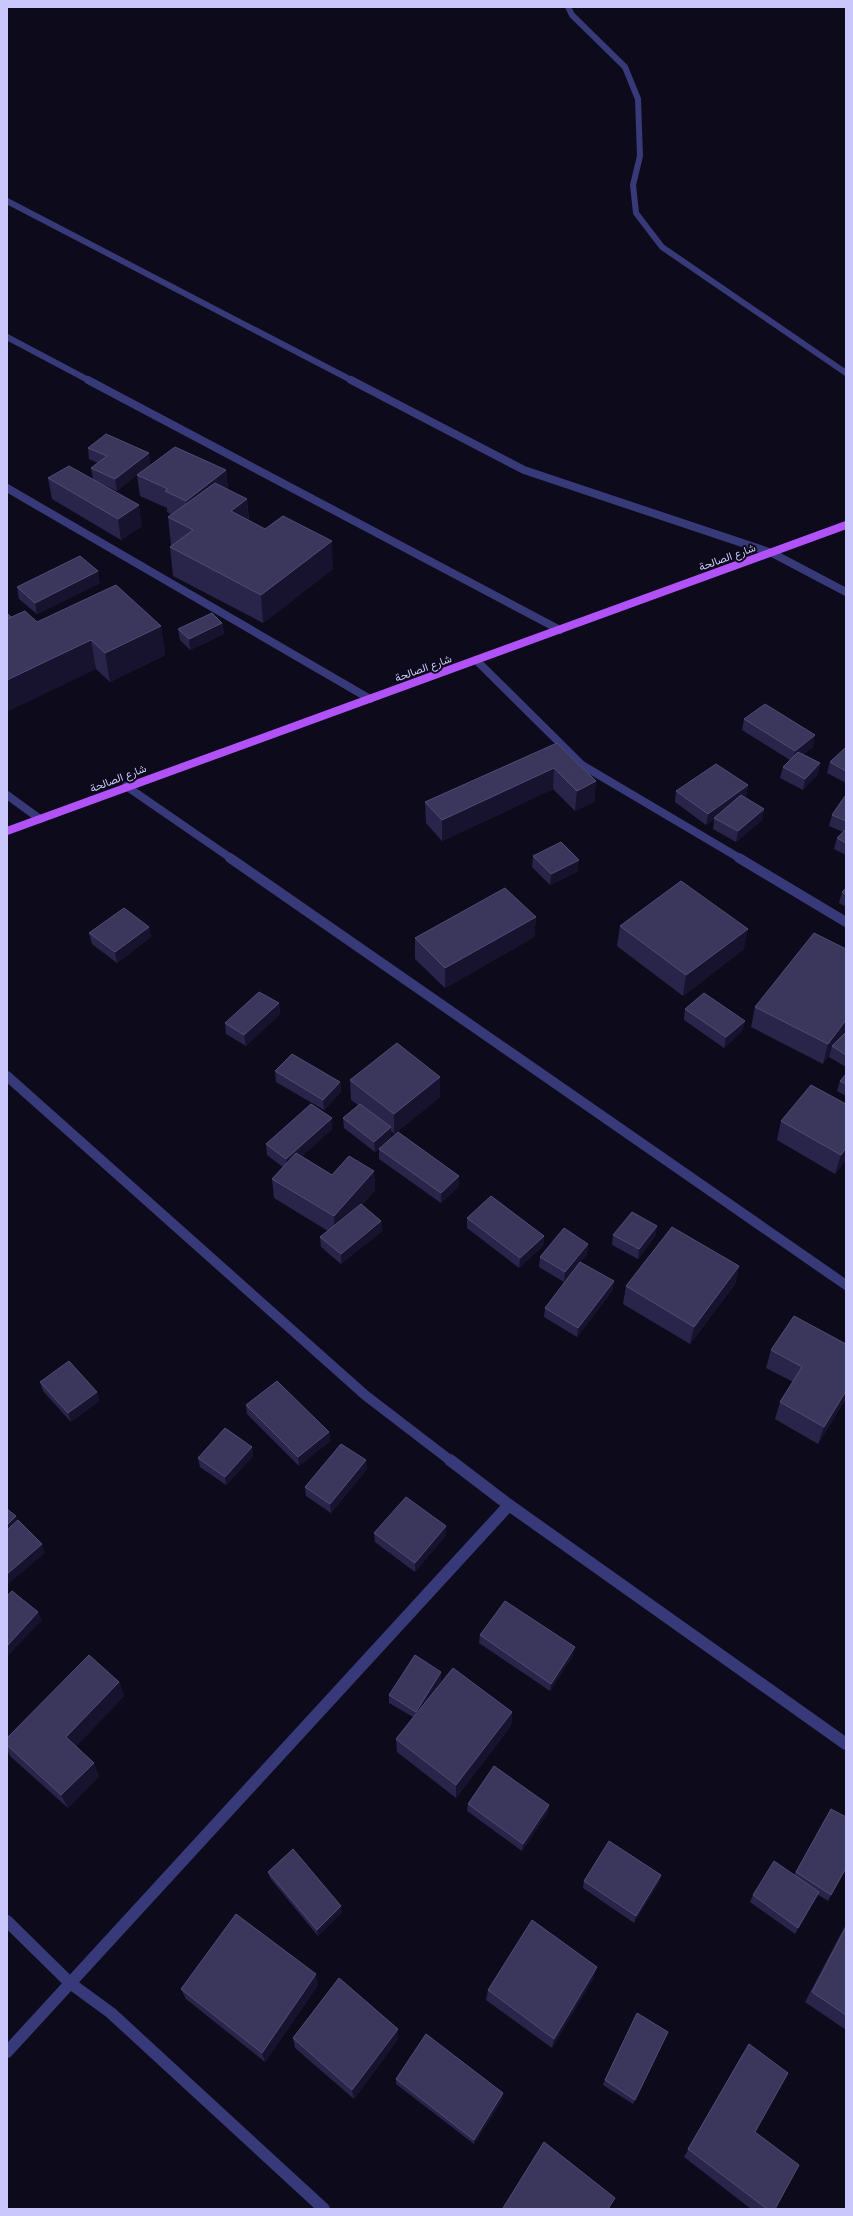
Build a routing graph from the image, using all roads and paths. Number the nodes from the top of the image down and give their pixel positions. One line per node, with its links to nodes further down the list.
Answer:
1 (568, 7): 4 (street)
2 (7, 201): 7 (street)
3 (7, 337): 9 (street)
4 (846, 373)
5 (7, 488): 11 (street)
6 (846, 526): 7 (main road, شارع الصالحة)
7 (772, 552): 8 (street); 9 (main road, شارع الصالحة)
8 (846, 592)
9 (560, 630): 10 (main road, شارع الصالحة)
10 (476, 660): 11 (main road, شارع الصالحة); 16 (street)
11 (370, 699): 12 (main road, شارع الصالحة)
12 (126, 786): 14 (main road, شارع الصالحة); 18 (street)
13 (7, 795): 14 (street)
14 (40, 819): 15 (main road, شارع الصالحة)
15 (7, 831)
16 (846, 922)
17 (7, 1076): 19 (street)
18 (846, 1286)
19 (509, 1505): 20 (street); 22 (street)
20 (846, 1744)
21 (7, 1922): 22 (street)
22 (70, 1982): 23 (street); 24 (street)
23 (7, 2052)
24 (324, 2209)

